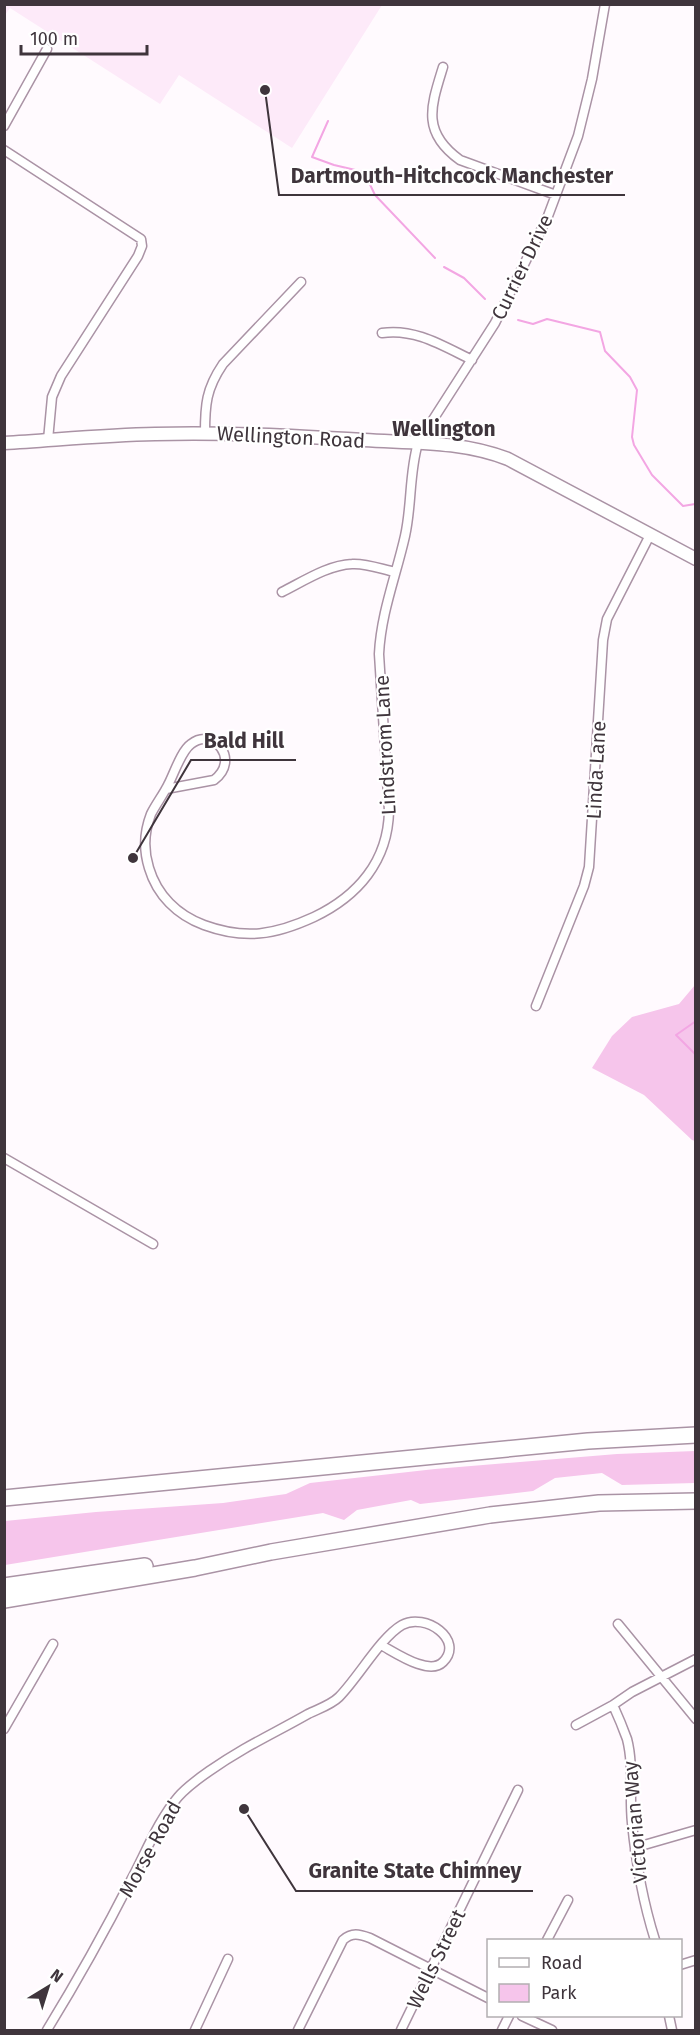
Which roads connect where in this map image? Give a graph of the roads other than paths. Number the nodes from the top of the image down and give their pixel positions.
1 (605, 4) edge
2 (47, 49) dead end
3 (443, 67) dead end
4 (4, 126) edge
5 (4, 150) edge
6 (556, 195) junction
7 (301, 282) dead end
8 (381, 333) dead end
9 (472, 360) junction
10 (205, 433) junction
11 (48, 440) junction
12 (4, 443) edge
13 (418, 443) junction
14 (650, 535) junction
15 (696, 559) edge
16 (394, 572) junction
17 (282, 592) dead end
18 (166, 789) junction
19 (536, 1006) dead end
20 (4, 1158) edge
21 (153, 1244) dead end
22 (696, 1435) edge
23 (4, 1498) edge
24 (696, 1501) edge
25 (271, 1552) junction
26 (4, 1587) edge
27 (4, 1600) edge
28 (618, 1624) dead end
29 (53, 1644) dead end
30 (381, 1645) junction
31 (696, 1659) edge
32 (661, 1676) junction
33 (613, 1705) junction
34 (696, 1719) edge
35 (576, 1725) dead end
36 (4, 1729) edge
37 (518, 1790) dead end
38 (696, 1830) edge
39 (635, 1850) junction
40 (568, 1900) dead end
41 (548, 1939) edge
42 (654, 1939) edge
43 (228, 1959) dead end
44 (431, 1969) junction
45 (487, 1997) edge
46 (509, 2017) edge
47 (524, 2017) edge
48 (47, 2031) edge
49 (195, 2031) edge
50 (298, 2031) edge
51 (401, 2031) edge
52 (502, 2031) edge
53 (552, 2031) edge

1 - 6 street, Currier Drive
2 - 4 street
3 - 6 street
5 - 11 street
6 - 9 street, Currier Drive
7 - 10 street
8 - 9 street
9 - 13 street, Currier Drive
10 - 11 main road, Wellington Road
10 - 13 main road, Wellington Road
11 - 12 main road, Wellington Road
13 - 14 main road, Wellington Road
13 - 16 street, Lindstrom Lane
14 - 15 main road, Wellington Road
14 - 19 street, Linda Lane
16 - 17 street
16 - 18 street, Lindstrom Lane
18 - 18 street, Lindstrom Lane
20 - 21 street
22 - 23 highway
24 - 25 highway
25 - 26 highway
25 - 27 highway
28 - 32 street
29 - 36 street
30 - 30 street, Morse Road
30 - 48 street, Morse Road
31 - 32 street
32 - 33 street
32 - 34 street
33 - 35 street
33 - 39 street, Victorian Way
37 - 44 street, Wells Street
38 - 39 street
39 - 42 street, Victorian Way
40 - 41 street
43 - 49 street
44 - 45 street
44 - 50 street
44 - 51 street, Wells Street
46 - 52 street
47 - 53 street

